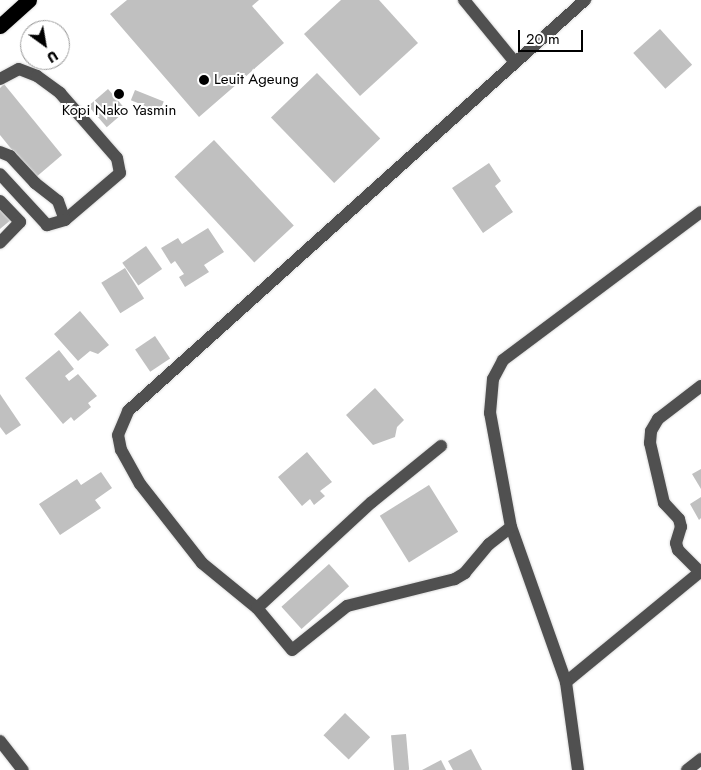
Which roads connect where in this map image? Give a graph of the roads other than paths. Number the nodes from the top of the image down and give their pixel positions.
1 (29, 0) edge
2 (464, 0) edge
3 (585, 0) edge
4 (0, 26) edge
5 (514, 62) junction
6 (0, 78) edge
7 (0, 152) edge
8 (0, 174) edge
9 (0, 200) edge
10 (701, 212) edge
11 (65, 220) junction
12 (0, 243) edge
13 (701, 386) edge
14 (441, 446) dead end
15 (511, 527) junction
16 (700, 572) edge
17 (257, 608) junction
18 (566, 682) junction
19 (0, 741) edge
20 (701, 759) edge
21 (23, 770) edge
22 (578, 770) edge
23 (686, 770) edge

1 - 4 highway
2 - 5 street
3 - 5 street
5 - 17 street
6 - 11 street
7 - 11 street
8 - 11 street
9 - 12 street
10 - 15 street
13 - 16 street
14 - 17 street
15 - 17 street
15 - 18 street
16 - 18 street
18 - 22 street
19 - 21 street
20 - 23 street

